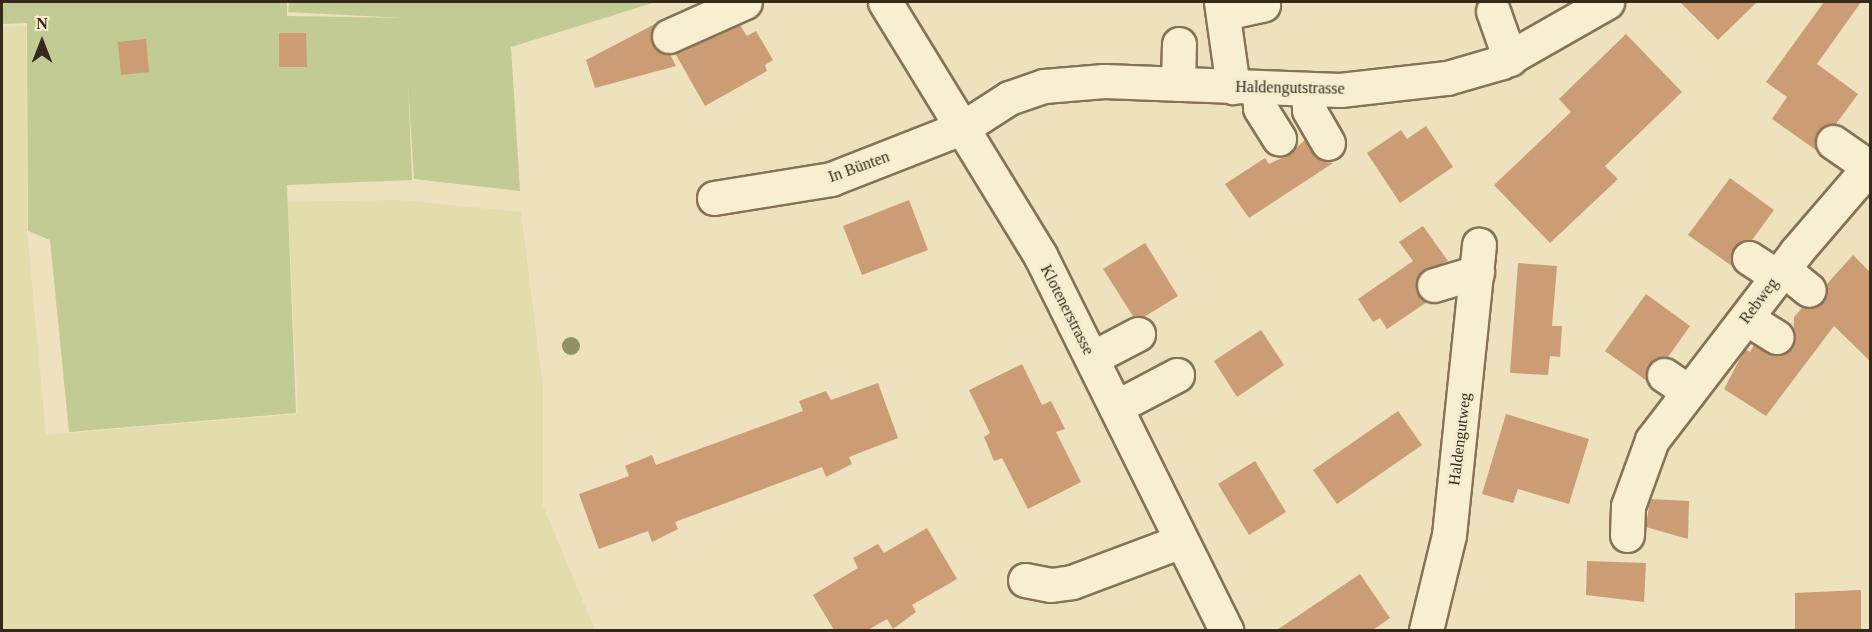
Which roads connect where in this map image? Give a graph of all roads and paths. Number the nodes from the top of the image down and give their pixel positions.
1 (745, 2) edge
2 (1607, 2) edge
3 (895, 4) edge
4 (1263, 5) dead end
5 (1223, 7) edge
6 (1494, 11) dead end
7 (669, 36) dead end
8 (1179, 44) dead end
9 (1510, 59) junction
10 (1178, 84) junction
11 (1246, 87) junction
12 (1308, 89) junction
13 (964, 127) junction
14 (1280, 140) dead end
15 (1328, 142) dead end
16 (1833, 142) dead end
17 (1870, 166) edge
18 (714, 198) dead end
19 (1749, 258) dead end
20 (1780, 272) junction
21 (1434, 285) dead end
22 (1809, 290) dead end
23 (1746, 318) junction
24 (1138, 334) dead end
25 (1777, 337) dead end
26 (1092, 358) junction
27 (1177, 375) dead end
28 (1116, 407) junction
29 (1627, 535) dead end
30 (1181, 541) junction
31 (1025, 580) dead end
32 (1226, 630) edge
33 (1426, 630) edge

1 - 7 street
2 - 9 street, Haldengutstrasse
3 - 13 street, Klotenerstrasse
4 - 5 street
5 - 11 street
6 - 9 street
8 - 10 street
9 - 12 street, Haldengutstrasse
10 - 11 street, Haldengutstrasse
10 - 13 street, Haldengutstrasse
11 - 12 street, Haldengutstrasse
11 - 14 street
12 - 15 street
13 - 18 street, In Bünten
13 - 26 street, Klotenerstrasse
16 - 17 street
17 - 20 street, Rebweg
19 - 20 street
20 - 22 street
20 - 23 street, Rebweg
21 - 33 street, Haldengutweg
23 - 25 street
23 - 29 street, Rebweg
24 - 26 street
26 - 28 street, Klotenerstrasse
27 - 28 street
28 - 30 street, Klotenerstrasse
30 - 31 street
30 - 32 street, Klotenerstrasse

